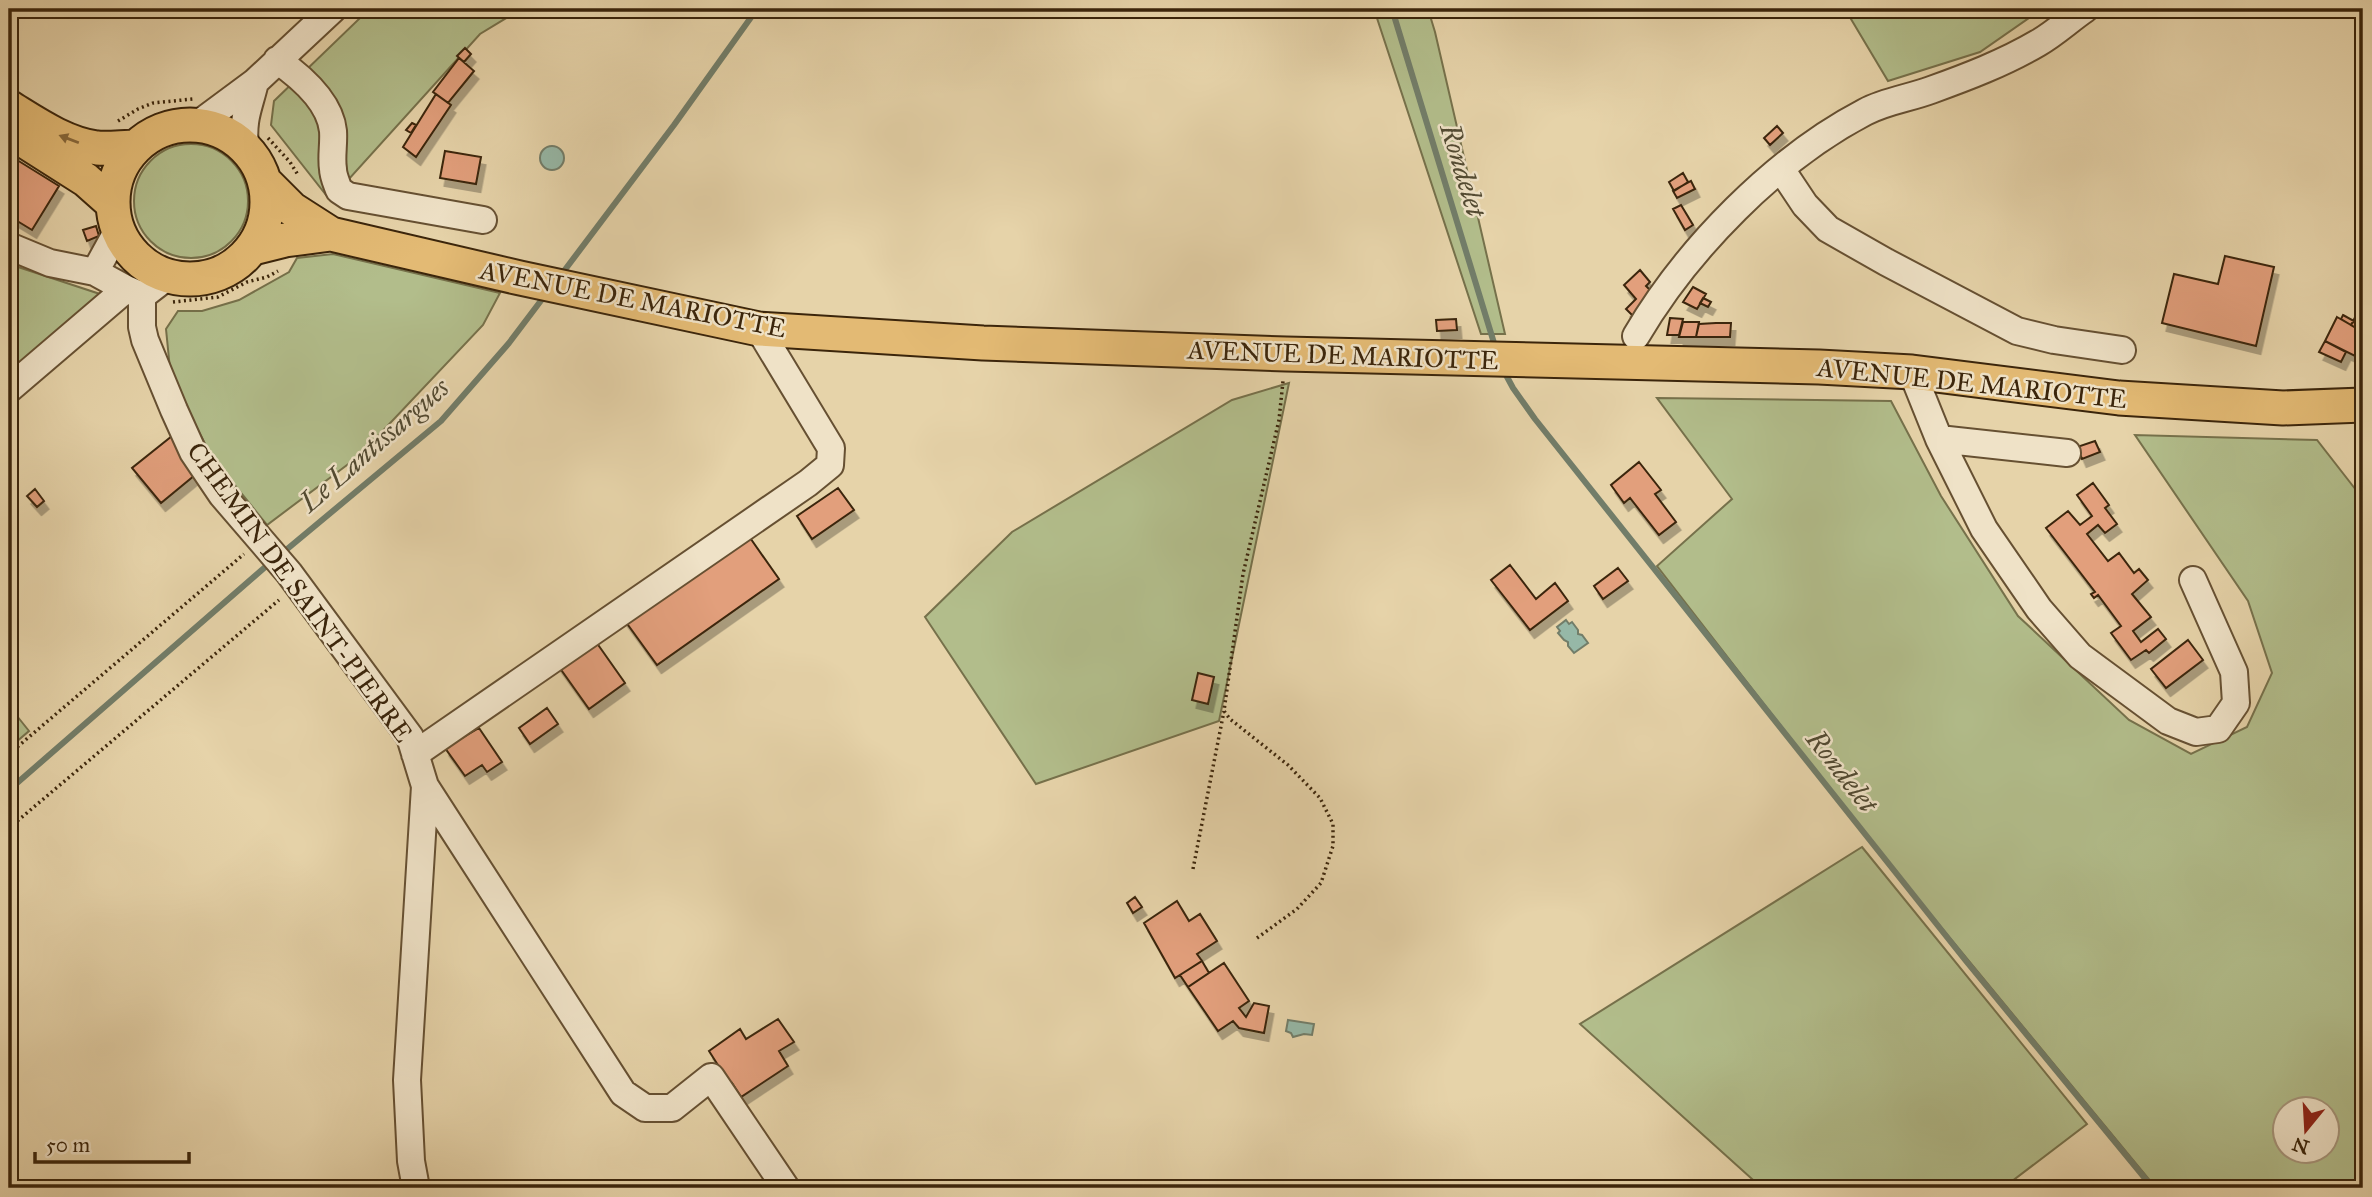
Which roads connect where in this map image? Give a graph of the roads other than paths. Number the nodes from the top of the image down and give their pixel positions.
1 (333, 9) edge
2 (2085, 9) edge
3 (277, 60) junction
4 (255, 82) junction
5 (9, 107) edge
6 (197, 111) junction
7 (9, 131) edge
8 (126, 134) junction
9 (257, 142) junction
10 (1781, 169) junction
11 (266, 183) junction
12 (116, 217) junction
13 (483, 220) dead end
14 (289, 225) junction
15 (9, 246) edge
16 (253, 248) junction
17 (95, 272) junction
18 (168, 276) junction
19 (136, 297) junction
20 (758, 329) junction
21 (1636, 336) dead end
22 (2122, 350) dead end
23 (1912, 372) junction
24 (9, 389) edge
25 (2363, 405) edge
26 (1939, 439) junction
27 (2067, 453) dead end
28 (2193, 580) dead end
29 (415, 754) junction
30 (425, 786) junction
31 (416, 1188) edge
32 (786, 1188) edge

1 - 3 street
2 - 10 street
3 - 4 street
3 - 13 street
4 - 6 street
4 - 9 street
8 -> 5 main road
6 - 8 main road
6 - 9 main road
7 - 12 main road
8 - 12 main road
9 - 11 main road
10 - 21 street
10 - 22 street
11 - 14 main road
11 - 16 main road
12 - 17 street
12 - 18 main road
14 - 16 main road, AVENUE DE MARIOTTE
14 - 20 main road, AVENUE DE MARIOTTE
15 - 17 street
16 - 18 main road
17 - 19 street
18 - 19 street
19 - 24 street
19 - 29 street, CHEMIN DE SAINT-PIERRE
20 - 23 main road, AVENUE DE MARIOTTE
20 - 29 street
23 - 25 main road, AVENUE DE MARIOTTE
23 - 26 street
26 - 27 street
26 - 28 street
29 - 30 street, CHEMIN DE SAINT-PIERRE
30 - 31 street, CHEMIN DE SAINT-PIERRE
30 - 32 street

